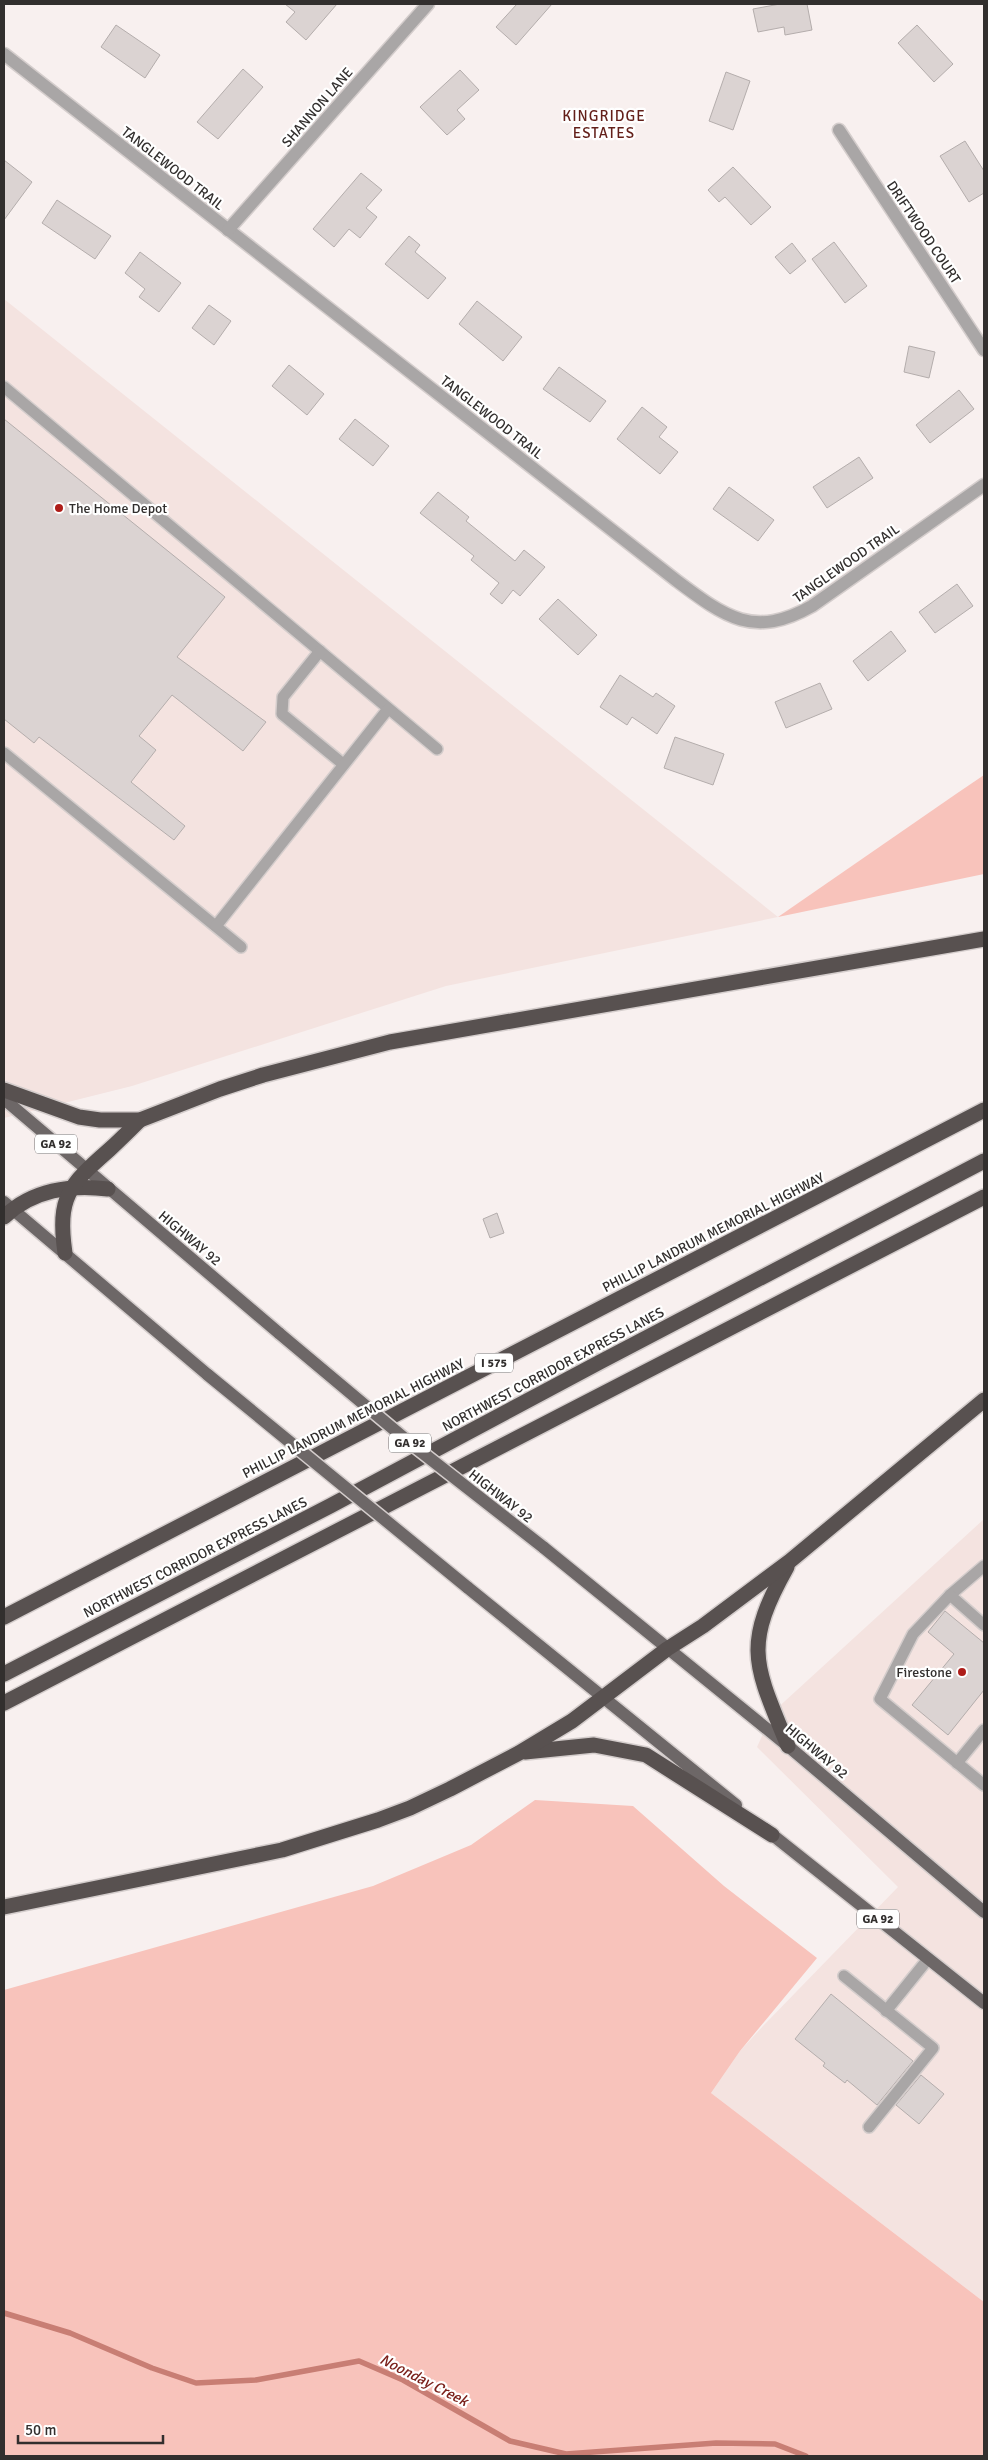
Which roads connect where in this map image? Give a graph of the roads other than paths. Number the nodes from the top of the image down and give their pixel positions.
1 (428, 4) edge
2 (4, 54) edge
3 (839, 130) dead end
4 (228, 230) junction
5 (984, 350) edge
6 (4, 387) edge
7 (984, 484) edge
8 (320, 651) junction
9 (388, 709) junction
10 (437, 749) dead end
11 (4, 754) edge
12 (344, 764) junction
13 (216, 926) junction
14 (984, 940) edge
15 (241, 947) dead end
16 (4, 1090) edge
17 (4, 1099) edge
18 (984, 1110) edge
19 (140, 1120) junction
20 (984, 1161) edge
21 (86, 1169) junction
22 (71, 1187) junction
23 (108, 1188) junction
24 (984, 1197) edge
25 (7, 1209) edge
26 (65, 1253) junction
27 (984, 1400) edge
28 (790, 1561) junction
29 (984, 1566) edge
30 (950, 1595) junction
31 (4, 1617) edge
32 (984, 1625) edge
33 (667, 1649) junction
34 (4, 1674) edge
35 (602, 1697) junction
36 (4, 1702) edge
37 (984, 1730) edge
38 (788, 1746) junction
39 (519, 1752) junction
40 (957, 1763) junction
41 (984, 1785) edge
42 (772, 1835) junction
43 (4, 1906) edge
44 (984, 1912) edge
45 (928, 1959) junction
46 (844, 1976) dead end
47 (984, 2003) edge
48 (886, 2011) junction
49 (869, 2126) dead end

1 - 4 street, SHANNON LANE
2 - 4 street, TANGLEWOOD TRAIL
3 - 5 street, DRIFTWOOD COURT
4 - 7 street, TANGLEWOOD TRAIL
6 - 8 lane
8 - 9 lane
8 - 12 lane
9 - 10 lane
9 - 12 lane
11 - 13 lane
12 - 13 lane
13 - 15 lane
14 - 19 highway
16 - 19 highway
17 - 21 main road, HIGHWAY 92 / GA 92
18 - 31 highway, PHILLIP LANDRUM MEMORIAL HIGHWAY / I 575
19 - 21 highway
20 - 34 highway, NORTHWEST CORRIDOR EXPRESS LANES
21 - 22 highway
21 - 23 main road, HIGHWAY 92 / GA 92
22 - 23 highway
22 - 25 highway
22 - 26 highway
23 - 33 main road, HIGHWAY 92 / GA 92, bridge
24 - 36 highway
25 - 26 main road, GA 92
26 - 35 main road, GA 92, bridge
27 - 28 highway
28 - 33 highway
28 - 38 highway
29 - 30 lane
30 - 32 lane
30 - 40 lane
33 - 35 highway
33 - 38 main road, HIGHWAY 92 / GA 92
35 - 39 highway
35 - 42 main road, GA 92
37 - 40 lane
38 - 44 main road, HIGHWAY 92 / GA 92
39 - 42 highway
39 - 43 highway
40 - 41 lane
42 - 45 main road, GA 92
45 - 47 main road, GA 92
45 - 48 lane
46 - 48 lane
48 - 49 lane

